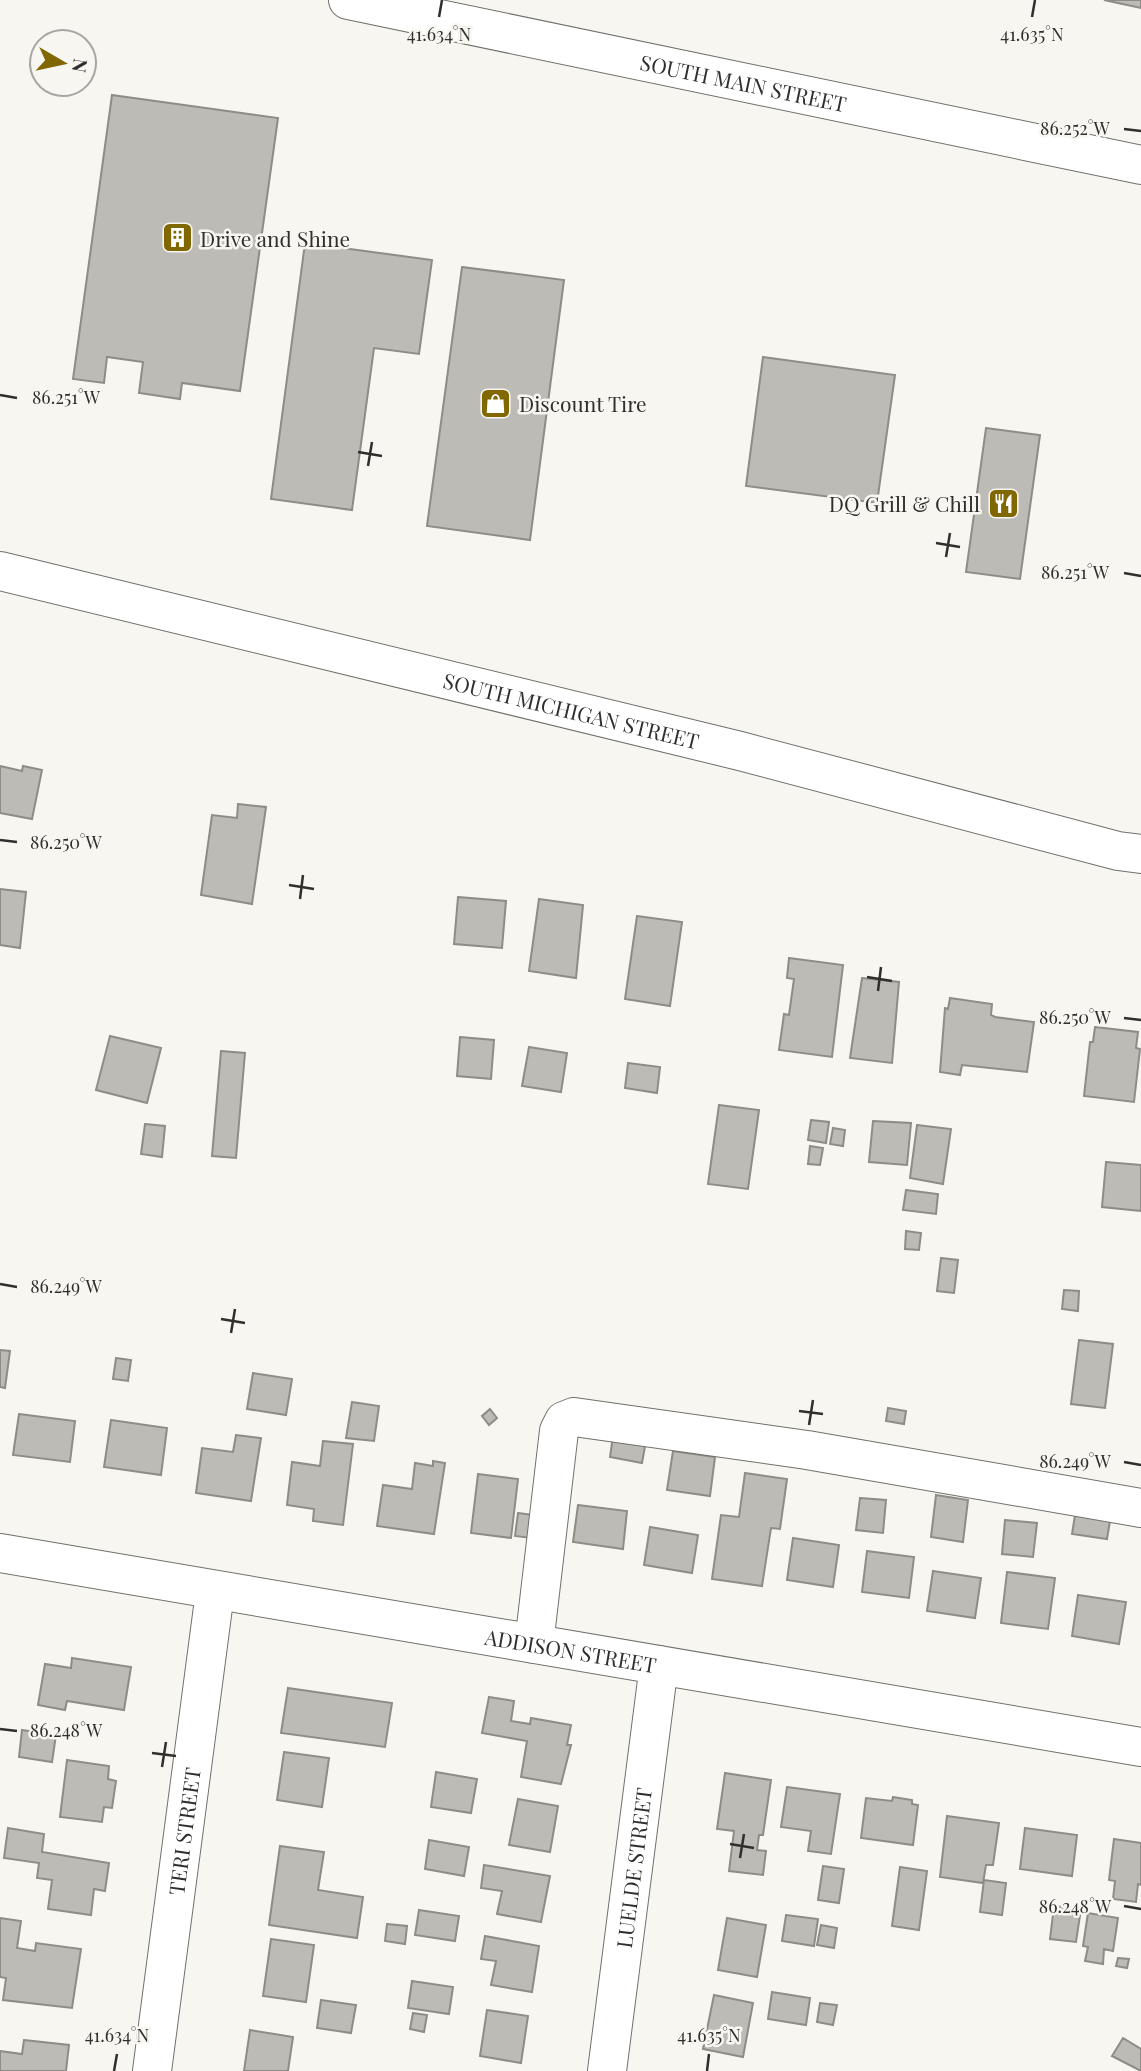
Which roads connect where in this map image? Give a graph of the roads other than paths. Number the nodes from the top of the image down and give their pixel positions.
1 (348, 0) edge
2 (1141, 165) edge
3 (0, 571) edge
4 (1141, 853) edge
5 (1141, 1508) edge
6 (0, 1553) edge
7 (215, 1592) junction
8 (534, 1644) junction
9 (659, 1665) junction
10 (1141, 1747) edge
11 (152, 2071) edge
12 (607, 2071) edge

1 - 2 street, SOUTH MAIN STREET
3 - 4 street, SOUTH MICHIGAN STREET
5 - 8 street
6 - 7 street, ADDISON STREET
7 - 8 street, ADDISON STREET
7 - 11 street, TERI STREET
8 - 9 street, ADDISON STREET
9 - 10 street, ADDISON STREET
9 - 12 street, LUELDE STREET

